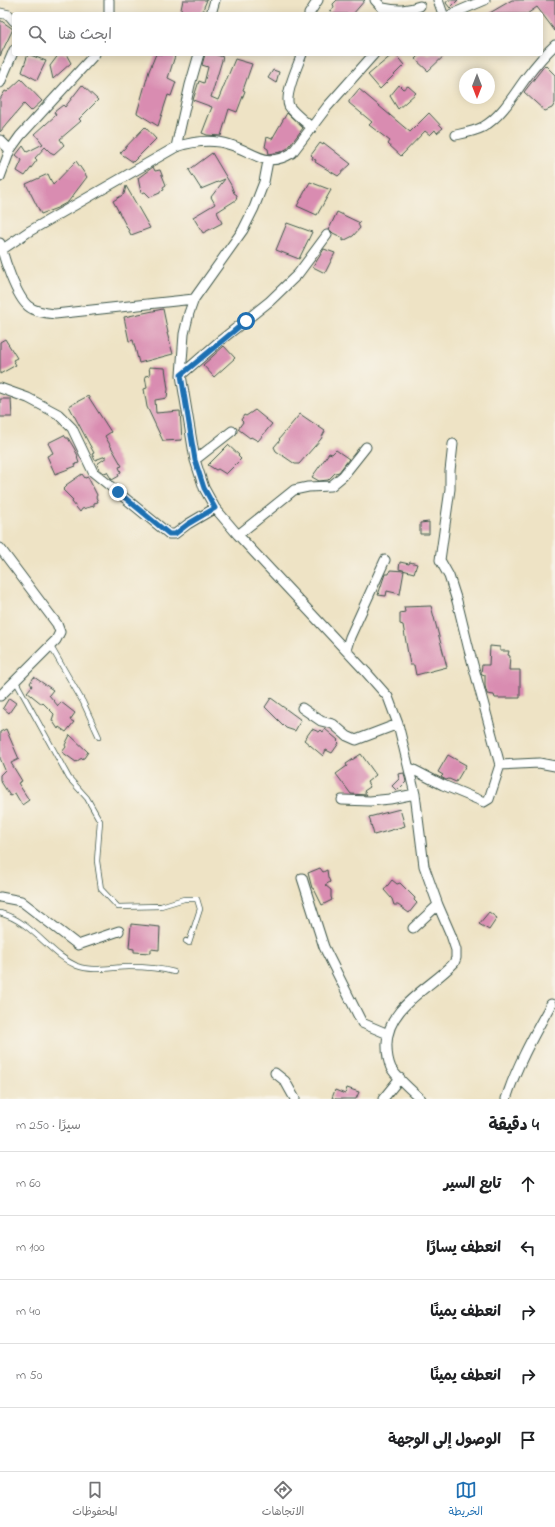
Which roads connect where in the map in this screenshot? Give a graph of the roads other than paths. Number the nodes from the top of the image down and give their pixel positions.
1 (109, 0) edge
2 (215, 0) edge
3 (318, 0) edge
4 (374, 0) edge
5 (438, 0) edge
6 (485, 0) edge
7 (424, 3) edge
8 (385, 11) edge
9 (109, 12) edge
10 (212, 12) edge
11 (310, 12) edge
12 (415, 12) edge
13 (442, 12) edge
14 (457, 12) edge
15 (0, 13) edge
16 (12, 19) edge
17 (555, 45) edge
18 (12, 55) edge
19 (93, 56) edge
20 (198, 56) edge
21 (301, 56) edge
22 (372, 56) edge
23 (0, 83) edge
24 (312, 128) junction
25 (456, 135) dead end
26 (0, 140) edge
27 (176, 146) junction
28 (10, 150) junction
29 (268, 161) junction
30 (0, 177) edge
31 (327, 235) dead end
32 (1, 248) edge
33 (194, 299) junction
34 (181, 375) junction
35 (0, 388) edge
36 (232, 431) dead end
37 (453, 444) dead end
38 (366, 447) dead end
39 (195, 460) junction
40 (215, 508) junction
41 (238, 535) junction
42 (0, 548) edge
43 (385, 560) dead end
44 (50, 645) junction
45 (346, 650) junction
46 (15, 680) junction
47 (0, 695) edge
48 (302, 708) dead end
49 (398, 724) junction
50 (99, 737) dead end
51 (500, 765) junction
52 (555, 766) edge
53 (410, 768) junction
54 (415, 794) junction
55 (342, 800) dead end
56 (302, 878) dead end
57 (0, 897) edge
58 (438, 905) junction
59 (0, 912) edge
60 (413, 928) dead end
61 (119, 931) dead end
62 (186, 941) dead end
63 (174, 972) dead end
64 (551, 1004) dead end
65 (388, 1034) junction
66 (275, 1073) dead end
67 (400, 1078) junction
68 (295, 1099) edge
69 (383, 1099) edge
70 (421, 1099) edge
71 (506, 1099) edge

1 - 9 street
2 - 10 street
3 - 11 street
4 - 8 street
5 - 13 street
6 - 14 street
7 - 8 street
7 - 12 street
15 - 16 street
17 - 25 street
18 - 23 street
19 - 28 street
20 - 27 street
21 - 24 street
22 - 24 street
24 - 29 street
26 - 28 street
27 - 29 street
27 - 32 street
28 - 30 street
29 - 33 street
31 - 34 street
32 - 33 street
33 - 34 street
34 - 39 street
35 - 40 street
36 - 39 street
37 - 51 street
38 - 41 street
39 - 40 street
40 - 41 street
41 - 45 street
42 - 44 street
43 - 45 street
44 - 46 street
44 - 50 lane
45 - 49 street
46 - 47 street
46 - 62 lane
48 - 49 street
49 - 53 street
51 - 52 street
51 - 53 street
53 - 54 street
54 - 55 street
54 - 58 street
56 - 65 street
57 - 61 street
58 - 60 street
58 - 65 street
59 - 63 lane
64 - 71 street
65 - 67 street
66 - 68 street
67 - 69 street
67 - 70 street

